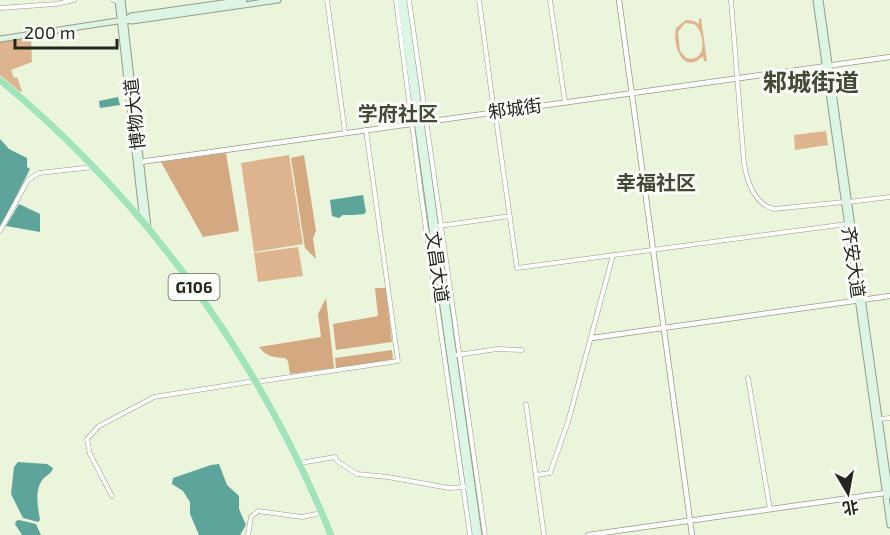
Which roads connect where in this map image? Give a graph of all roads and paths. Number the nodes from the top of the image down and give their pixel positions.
1 (74, 0) edge
2 (118, 0) edge
3 (244, 0) edge
4 (278, 0) edge
5 (327, 0) edge
6 (400, 0) edge
7 (410, 0) edge
8 (479, 0) edge
9 (550, 0) edge
10 (619, 0) edge
11 (731, 0) edge
12 (818, 0) edge
13 (0, 8) edge
14 (122, 20) junction
15 (0, 39) edge
16 (890, 57) edge
17 (827, 66) junction
18 (738, 78) junction
19 (0, 80) edge
20 (632, 93) junction
21 (565, 102) junction
22 (495, 112) junction
23 (419, 122) junction
24 (366, 130) junction
25 (345, 132) junction
26 (141, 162) junction
27 (93, 167) junction
28 (890, 197) edge
29 (846, 202) junction
30 (510, 216) junction
31 (847, 224) junction
32 (146, 226) junction
33 (438, 227) junction
34 (0, 231) edge
35 (653, 249) junction
36 (613, 255) junction
37 (890, 296) edge
38 (860, 300) junction
39 (664, 327) junction
40 (592, 338) junction
41 (522, 350) dead end
42 (457, 355) junction
43 (748, 378) dead end
44 (256, 381) junction
45 (526, 404) dead end
46 (890, 418) edge
47 (879, 419) junction
48 (299, 464) junction
49 (536, 475) junction
50 (466, 486) junction
51 (888, 494) edge
52 (112, 496) dead end
53 (770, 509) junction
54 (322, 513) junction
55 (690, 520) junction
56 (890, 525) edge
57 (248, 535) edge
58 (331, 535) edge
59 (470, 535) edge
60 (477, 535) edge
61 (485, 535) edge
62 (543, 535) edge
63 (588, 535) edge
64 (692, 535) edge

1 - 13 street
2 - 14 main road, 博物大道
3 - 14 main road
4 - 14 main road
5 - 25 street
6 - 23 main road, 文昌大道
7 - 23 street
8 - 22 street
9 - 21 street
10 - 20 street
11 - 18 street
12 - 17 main road, 齐安大道
14 - 15 main road
14 - 26 main road, 博物大道
14 - 32 main road, 博物大道
16 - 17 street, 邾城街
17 - 18 street, 邾城街
17 - 29 main road, 齐安大道
18 - 20 street, 邾城街
18 - 29 street
19 - 27 highway, G106
20 - 21 street, 邾城街
20 - 35 street
21 - 22 street, 邾城街
22 - 23 street, 邾城街
22 - 30 street
23 - 24 street, 邾城街
23 - 33 main road, 文昌大道
23 - 50 main road, 文昌大道
24 - 25 street, 邾城街
24 - 44 street
25 - 26 street, 邾城街
26 - 32 main road, 博物大道
27 - 32 highway, G106
27 - 34 street
28 - 29 street
29 - 31 main road, 齐安大道
29 - 38 main road, 齐安大道
30 - 33 street
30 - 36 street
31 - 35 street
31 - 38 main road, 齐安大道
32 - 44 highway, G106
33 - 42 main road, 文昌大道
35 - 36 street
35 - 39 street
36 - 40 street
37 - 38 street
38 - 39 street
38 - 47 main road, 齐安大道
38 - 51 main road, 齐安大道
39 - 40 street
39 - 55 street
40 - 49 street
41 - 42 street
42 - 60 main road, 文昌大道
42 - 61 street
43 - 53 street
44 - 48 highway, G106
44 - 52 street
45 - 49 street
46 - 47 street
47 - 51 main road, 齐安大道
48 - 50 street
48 - 54 highway, G106
49 - 62 street
50 - 59 street
50 - 60 main road, 文昌大道
51 - 53 street
51 - 56 main road, 齐安大道
53 - 55 street
54 - 57 street
54 - 58 highway, G106
55 - 63 street
55 - 64 street

